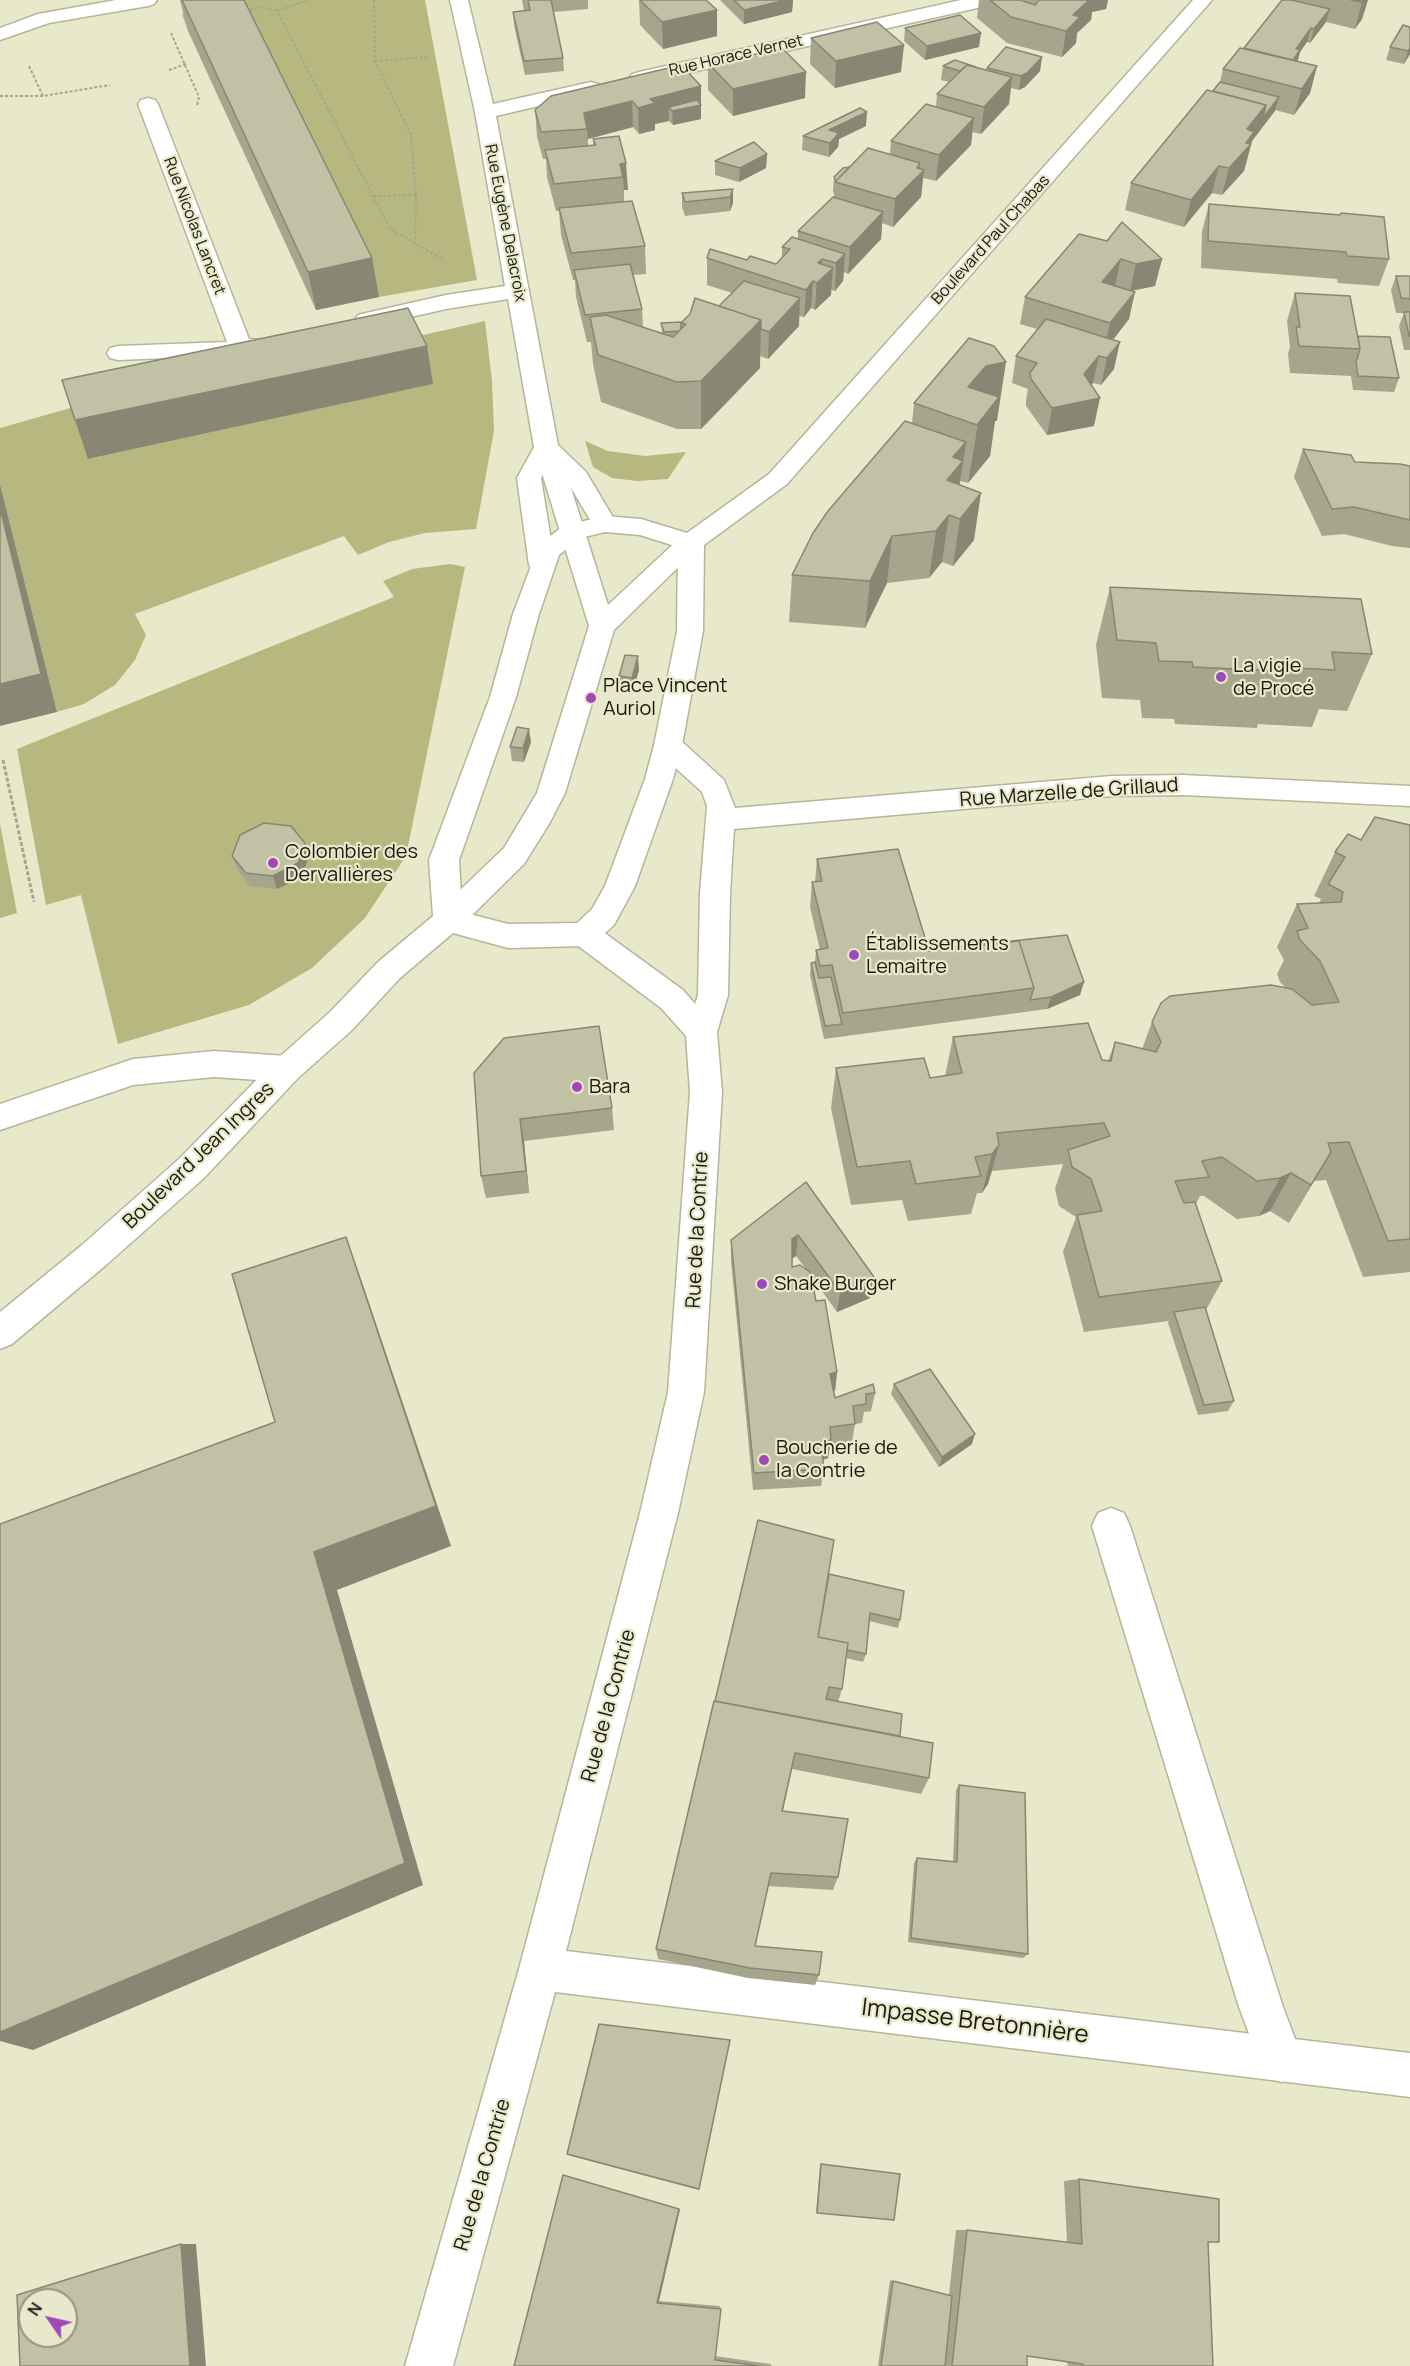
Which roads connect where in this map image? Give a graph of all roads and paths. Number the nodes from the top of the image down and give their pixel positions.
1 (148, 0) edge
2 (308, 0) edge
3 (374, 0) edge
4 (459, 0) edge
5 (986, 0) edge
6 (1203, 0) edge
7 (277, 11) junction
8 (239, 13) edge
9 (170, 30) dead end
10 (0, 34) edge
11 (470, 54) junction
12 (375, 61) junction
13 (186, 64) junction
14 (168, 70) dead end
15 (110, 85) dead end
16 (0, 96) edge
17 (485, 112) junction
18 (151, 113) joint
19 (416, 195) junction
20 (373, 196) junction
21 (416, 243) junction
22 (517, 291) junction
23 (446, 302) junction
24 (343, 325) edge
25 (275, 340) edge
26 (241, 348) junction
27 (118, 353) dead end
28 (546, 447) junction
29 (605, 524) junction
30 (572, 532) junction
31 (691, 542) junction
32 (542, 565) junction
33 (602, 627) junction
34 (668, 745) junction
35 (3, 760) dead end
36 (1410, 796) edge
37 (722, 820) junction
38 (34, 902) dead end
39 (448, 920) junction
40 (584, 934) junction
41 (701, 1032) junction
42 (287, 1069) junction
43 (0, 1117) edge
44 (0, 1333) edge
45 (1111, 1527) dead end
46 (540, 1969) junction
47 (1281, 2060) junction
48 (1410, 2075) edge
49 (429, 2366) edge

1 - 10 street
2 - 7 path
3 - 12 path
4 - 11 street, Rue Eugène Delacroix
5 - 17 street, Rue Horace Vernet
6 - 31 street, Boulevard Paul Chabas
7 - 8 path
7 - 20 path
9 - 13 path
11 - 12 path
11 - 17 street, Rue Eugène Delacroix
12 - 19 path
13 - 14 path
13 - 18 path
15 - 16 path
17 - 22 street, Rue Eugène Delacroix
18 - 26 street, Rue Nicolas Lancret
19 - 20 path
19 - 21 path
20 - 21 path
21 - 23 path
22 - 23 street
22 - 28 street, Rue Eugène Delacroix
23 - 24 street
25 - 26 street
26 - 27 street
28 - 29 street
28 - 30 street
28 - 32 street
29 - 30 street
29 - 31 street
30 - 32 street
30 - 33 street
31 - 33 street
31 - 34 street
32 - 39 street
33 - 39 street
34 - 37 street
34 - 40 street
35 - 38 path
36 - 37 street, Rue Marzelle de Grillaud
37 - 41 street
39 - 40 street
39 - 42 street, Boulevard Jean Ingres
40 - 41 street
41 - 46 street, Rue de la Contrie
42 - 43 street
42 - 44 street, Boulevard Jean Ingres
45 - 47 street
46 - 47 street, Impasse Bretonnière
46 - 49 street, Rue de la Contrie
47 - 48 street, Impasse Bretonnière

